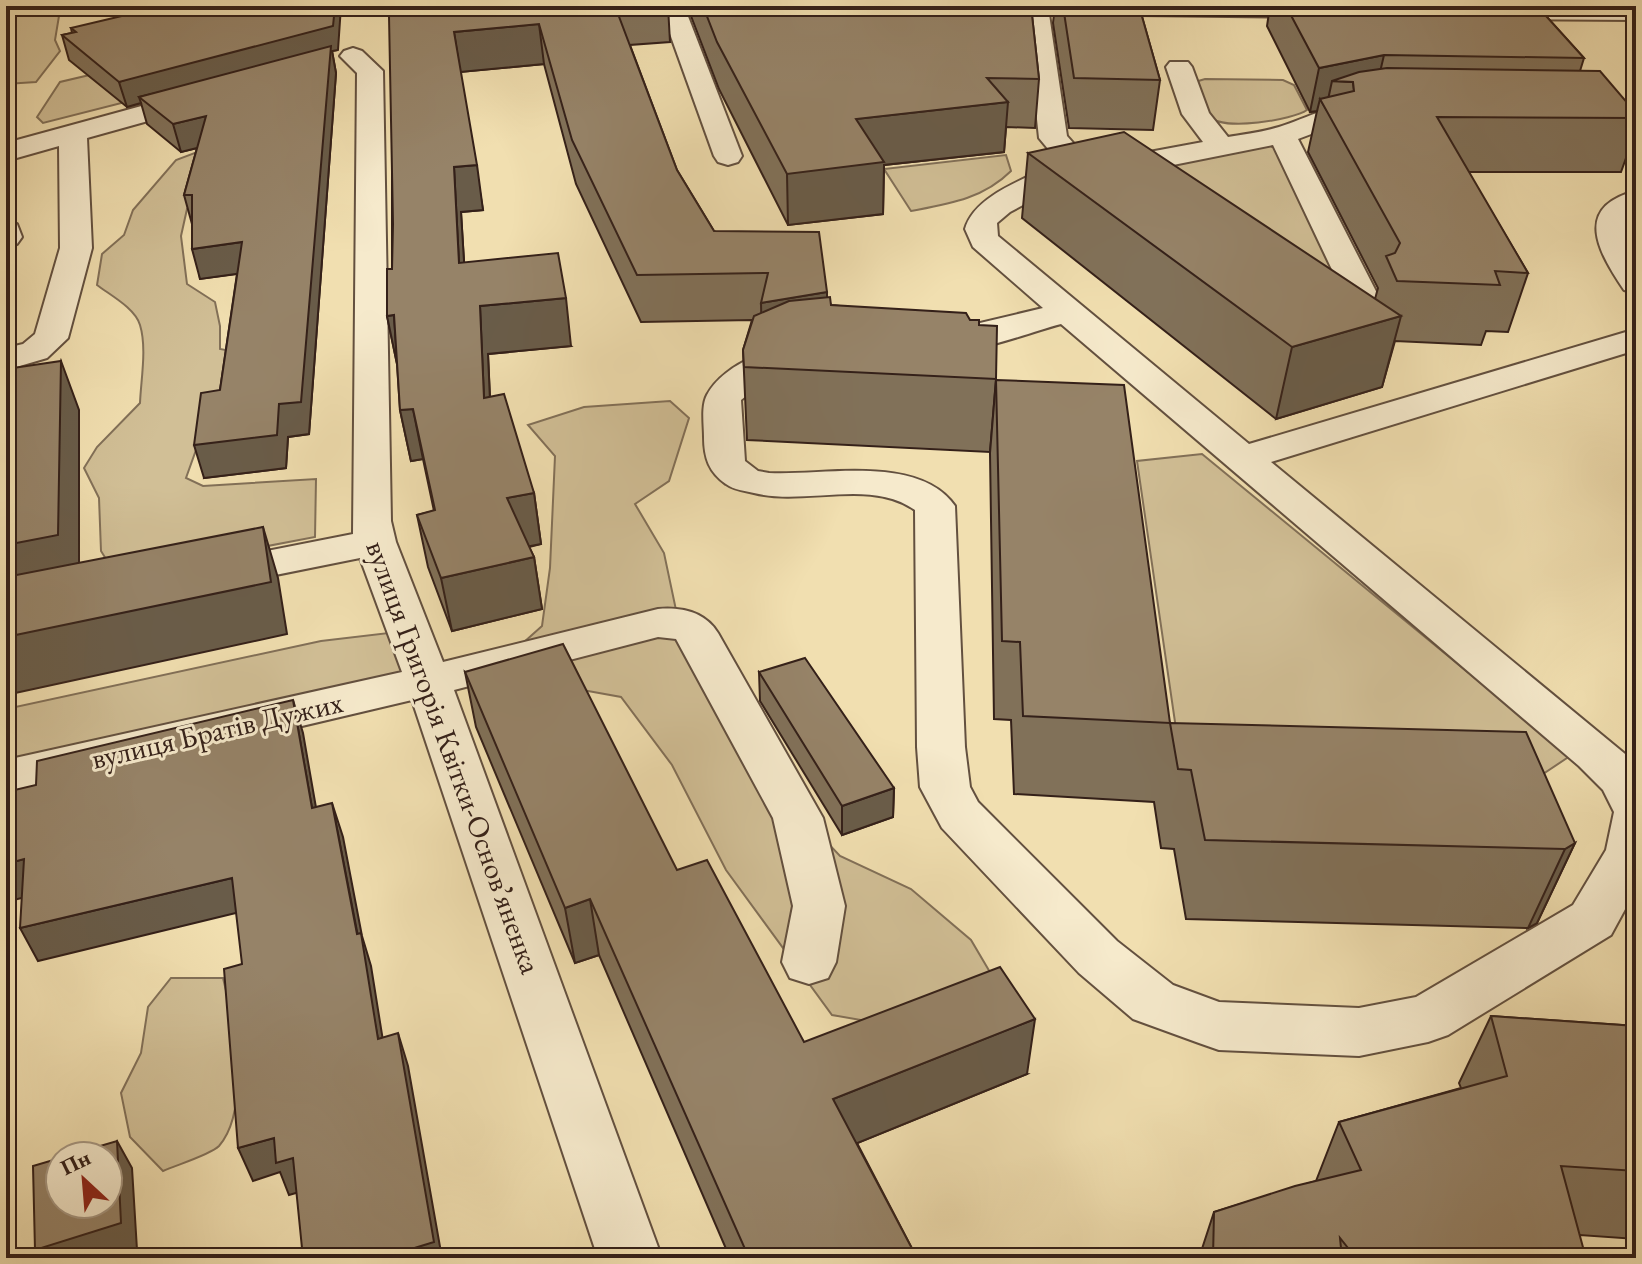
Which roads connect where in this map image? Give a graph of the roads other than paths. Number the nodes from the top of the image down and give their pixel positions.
1 (672, 6) edge
2 (1038, 7) edge
3 (1353, 10) edge
4 (1464, 11) edge
5 (1636, 13) edge
6 (353, 56) dead end
7 (1179, 67) dead end
8 (220, 93) edge
9 (1403, 109) edge
10 (73, 134) junction
11 (1282, 135) junction
12 (1220, 145) junction
13 (6, 152) edge
14 (728, 156) dead end
15 (1076, 164) junction
16 (1111, 164) junction
17 (1149, 190) edge
18 (1636, 200) edge
19 (6, 231) edge
20 (6, 237) edge
21 (1636, 283) edge
22 (1298, 294) edge
23 (1067, 312) junction
24 (1636, 339) edge
25 (898, 346) edge
26 (836, 352) edge
27 (6, 359) edge
28 (1243, 458) junction
29 (375, 542) junction
30 (175, 583) edge
31 (428, 681) junction
32 (6, 778) edge
33 (1636, 807) edge
34 (1636, 818) edge
35 (809, 962) dead end
36 (630, 1258) edge

1 - 14 street
2 - 3 street
2 - 15 street
4 - 5 street
6 - 29 street, вулиця Григорія Квітки-Основʼяненка
7 - 12 street
8 - 10 street
9 - 11 street
10 - 13 street
10 - 27 street
11 - 12 street
11 - 22 street
12 - 16 street
15 - 16 street
15 - 23 street
16 - 17 street
18 - 21 street
19 - 20 street
23 - 25 street
23 - 28 street
24 - 28 street
26 - 34 street
28 - 33 street
29 - 30 street
29 - 31 street, вулиця Григорія Квітки-Основʼяненка
31 - 32 street, вулиця Братів Дужих
31 - 35 street, вулиця Братів Дужих
31 - 36 street, вулиця Григорія Квітки-Основʼяненка

